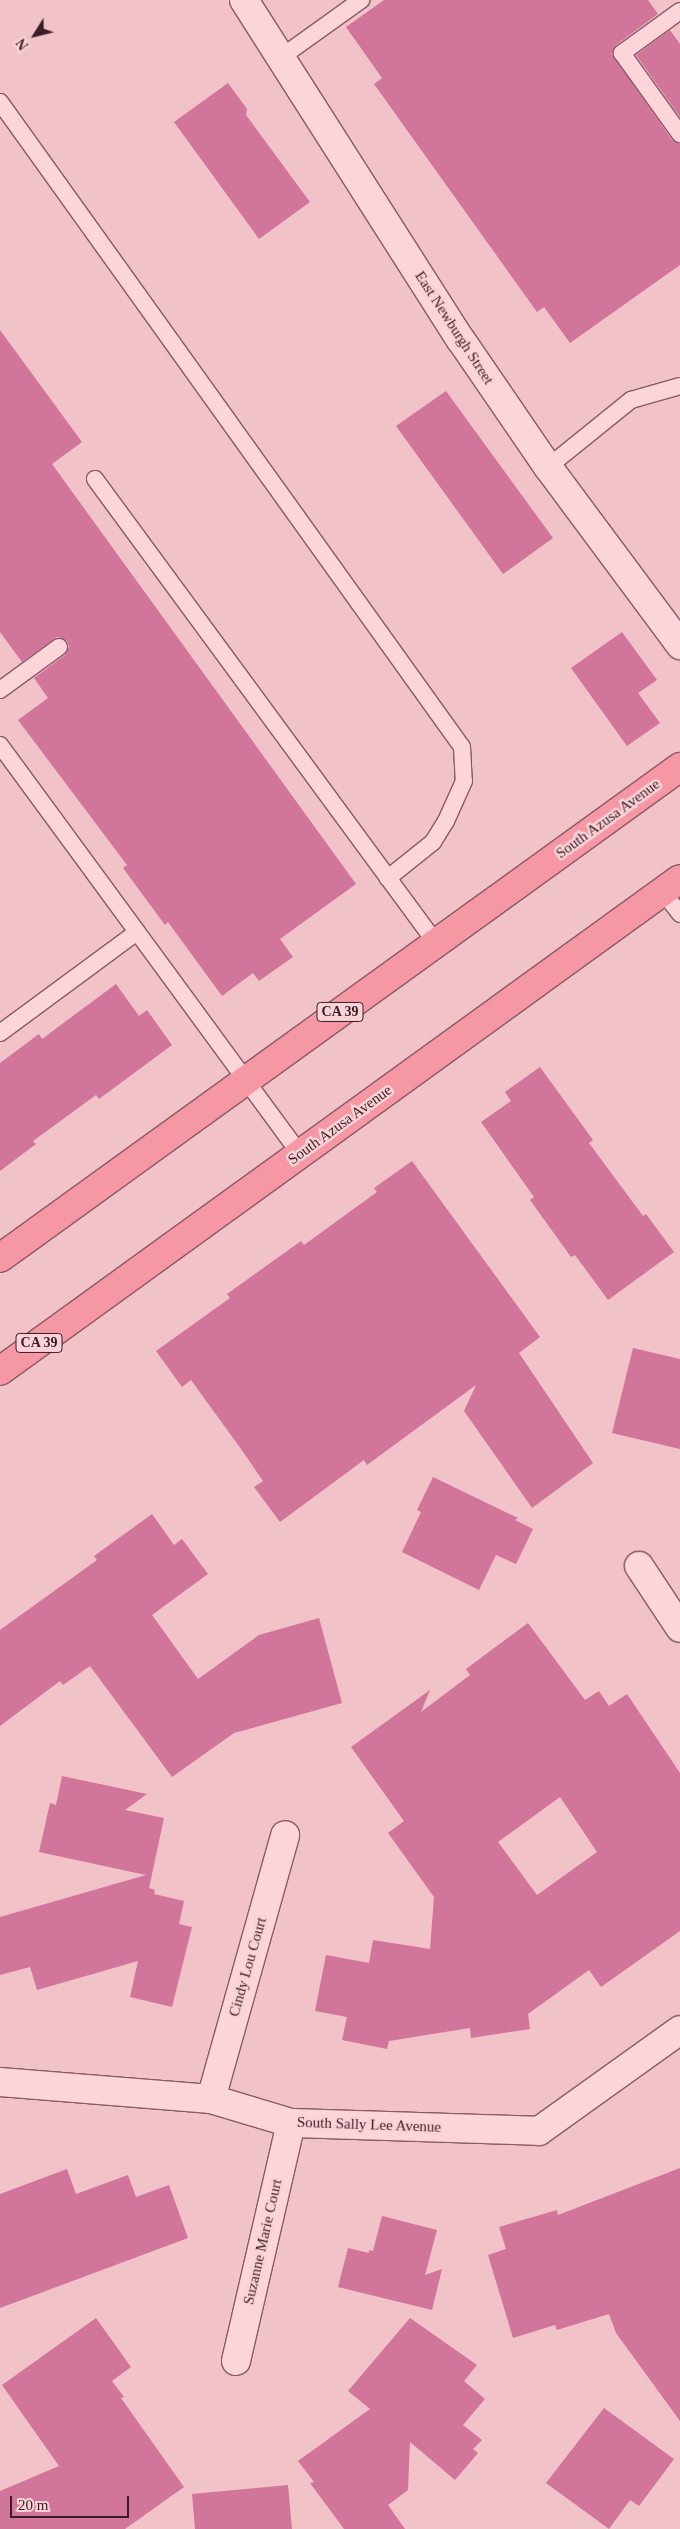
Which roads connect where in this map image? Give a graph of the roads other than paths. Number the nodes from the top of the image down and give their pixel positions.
1 (244, 0) edge
2 (361, 0) edge
3 (680, 11) edge
4 (280, 58) junction
5 (0, 102) edge
6 (680, 134) edge
7 (680, 386) edge
8 (548, 467) junction
9 (94, 479) dead end
10 (680, 645) edge
11 (59, 646) dead end
12 (0, 690) edge
13 (0, 745) edge
14 (680, 767) edge
15 (388, 878) junction
16 (671, 885) edge
17 (680, 914) edge
18 (137, 932) junction
19 (436, 943) junction
20 (0, 1033) edge
21 (247, 1079) junction
22 (300, 1154) junction
23 (0, 1258) edge
24 (0, 1371) edge
25 (639, 1566) dead end
26 (680, 1628) edge
27 (285, 1835) dead end
28 (680, 2030) edge
29 (0, 2082) edge
30 (211, 2099) junction
31 (290, 2123) junction
32 (236, 2361) dead end

1 - 4 street, East Newburgh Street
2 - 4 lane
3 - 6 lane
4 - 8 street, East Newburgh Street
5 - 15 lane
7 - 8 lane
8 - 10 street, East Newburgh Street
9 - 15 lane
11 - 12 lane
13 - 18 lane
14 - 19 main road, South Azusa Avenue / CA 39
15 - 19 lane
16 - 17 lane
16 - 22 main road, South Azusa Avenue / CA 39
18 - 20 lane
18 - 21 lane
19 - 21 main road, South Azusa Avenue / CA 39
21 - 22 lane
21 - 23 main road, South Azusa Avenue / CA 39
22 - 24 main road, South Azusa Avenue / CA 39
25 - 26 street
27 - 30 street, Cindy Lou Court
28 - 31 street, South Sally Lee Avenue
29 - 30 street, South Sally Lee Avenue
30 - 31 street, South Sally Lee Avenue
31 - 32 street, Suzanne Marie Court

